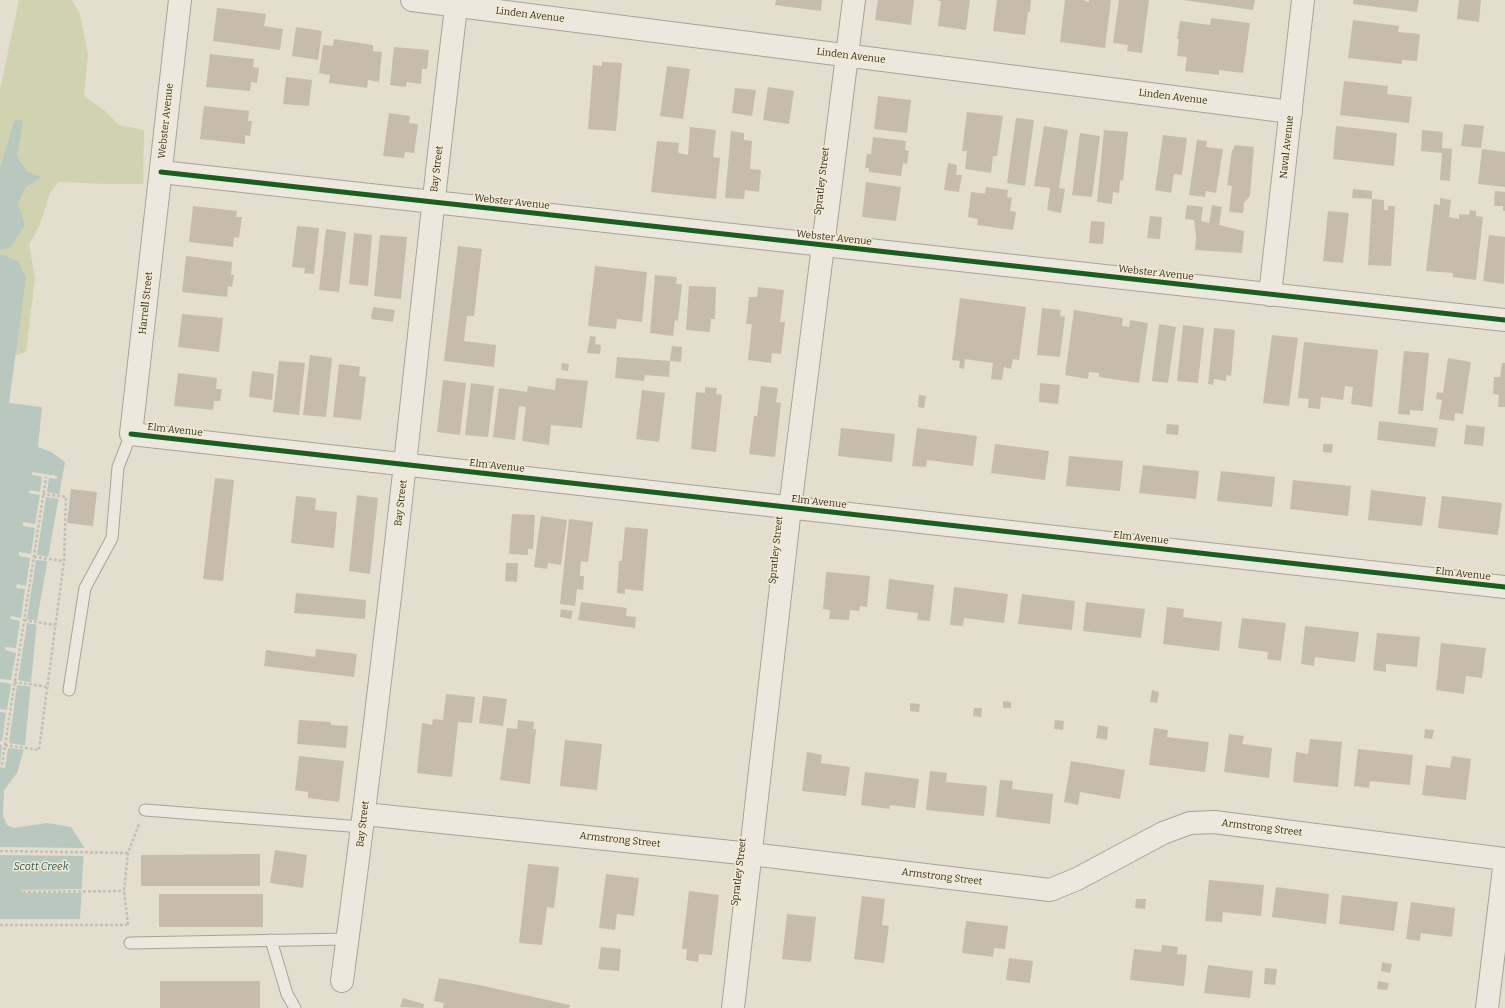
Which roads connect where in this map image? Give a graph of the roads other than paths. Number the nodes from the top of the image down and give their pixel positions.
1 (180, 0) edge
2 (412, 0) edge
3 (854, 0) edge
4 (1303, 0) edge
5 (457, 3) edge
6 (846, 55) junction
7 (1291, 112) junction
8 (161, 172) junction
9 (433, 202) junction
10 (823, 246) junction
11 (1270, 295) junction
12 (1505, 320) edge
13 (131, 434) junction
14 (405, 465) junction
15 (790, 508) junction
16 (1505, 587) edge
17 (69, 690) dead end
18 (145, 810) road end
19 (363, 820) junction
20 (751, 854) junction
21 (1505, 860) edge
22 (348, 939) junction
23 (271, 940) junction
24 (130, 943) road end
25 (342, 981) dead end
26 (295, 1008) edge
27 (733, 1008) edge
28 (1487, 1008) edge

1 - 8 street, Webster Avenue
2 - 5 street, Linden Avenue
3 - 6 street, Spratley Street
4 - 7 street, Naval Avenue
5 - 6 street, Linden Avenue
5 - 9 street, Bay Street
6 - 7 street, Linden Avenue
6 - 10 street, Spratley Street
7 - 11 street, Naval Avenue
8 - 9 street, Webster Avenue
8 - 13 street, Harrell Street
9 - 10 street, Webster Avenue
9 - 14 street, Bay Street
10 - 11 street, Webster Avenue
10 - 15 street, Spratley Street
11 - 12 street, Webster Avenue
13 - 14 street, Elm Avenue
13 - 17 lane
14 - 15 street, Elm Avenue
14 - 19 street, Bay Street
15 - 16 street, Elm Avenue
15 - 20 street, Spratley Street
18 - 19 lane
19 - 20 street, Armstrong Street
19 - 22 street, Bay Street
20 - 21 street, Armstrong Street
20 - 27 street, Spratley Street
21 - 28 street
22 - 23 lane
22 - 25 street, Bay Street
23 - 24 lane
23 - 26 lane

